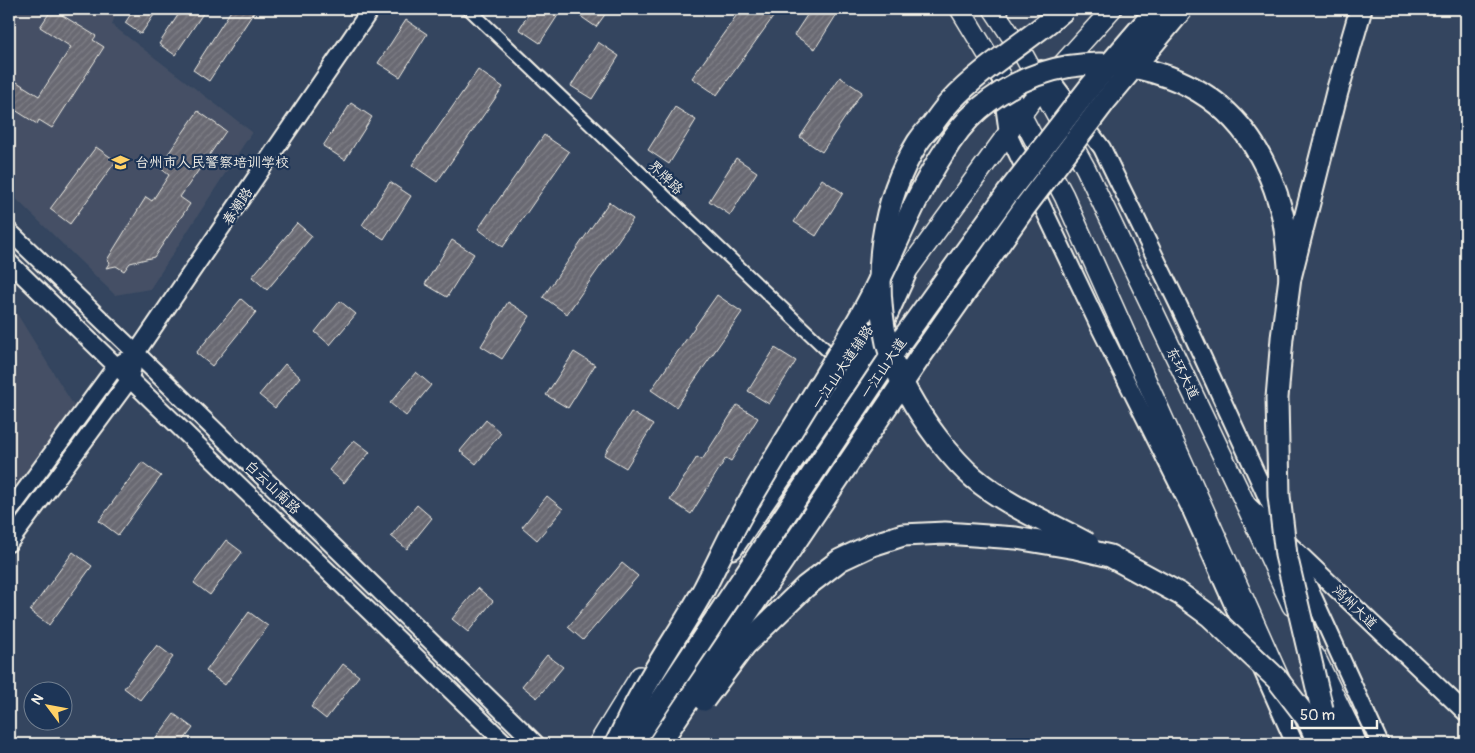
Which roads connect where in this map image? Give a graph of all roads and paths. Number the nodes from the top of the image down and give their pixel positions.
1 (371, 9) edge
2 (469, 9) edge
3 (960, 9) edge
4 (993, 9) edge
5 (1066, 9) edge
6 (1112, 9) edge
7 (1157, 9) edge
8 (1182, 9) edge
9 (1361, 9) edge
10 (1000, 75) junction
11 (1045, 82) junction
12 (1022, 114) junction
13 (1008, 134) junction
14 (9, 231) edge
15 (9, 262) edge
16 (905, 274) junction
17 (1290, 278) junction
18 (136, 353) junction
19 (116, 366) junction
20 (843, 366) junction
21 (130, 379) junction
22 (1244, 501) junction
23 (9, 512) edge
24 (9, 543) edge
25 (1289, 544) junction
26 (1110, 556) junction
27 (704, 590) junction
28 (1314, 713) junction
29 (1466, 713) edge
30 (1346, 722) joint
31 (506, 744) edge
32 (536, 744) edge
33 (598, 744) edge
34 (616, 744) edge
35 (632, 744) edge
36 (659, 744) edge
37 (671, 744) edge
38 (1295, 744) edge
39 (1309, 744) edge
40 (1319, 744) edge
41 (1338, 744) edge
42 (1357, 744) edge
43 (1380, 744) edge

1 - 18 main road, 春潮路
2 - 20 street, 界牌路
3 - 10 main road
4 - 11 main road, 东环大道
5 - 26 highway, bridge
6 - 11 main road, 一江山大道辅路
7 - 35 highway, 一江山大道, bridge
8 - 36 highway, 一江山大道, bridge
9 - 17 highway, bridge
10 - 12 main road
10 - 13 main road
11 - 12 main road, 一江山大道辅路
11 - 22 main road, 东环大道
11 - 25 main road
12 - 13 main road, 一江山大道辅路
12 - 39 main road
13 - 16 main road, 一江山大道辅路
13 - 38 main road
14 - 18 main road, 白云山南路
15 - 19 main road, 白云山南路
16 - 20 main road, 一江山大道辅路
16 - 27 highway, bridge
17 - 27 highway, bridge
17 - 28 highway, bridge
18 - 19 main road, 春潮路
18 - 21 main road, 春潮路
18 - 32 main road, 白云山南路
19 - 21 main road, 白云山南路
19 - 23 main road, 春潮路
20 - 33 main road, 一江山大道辅路
21 - 24 main road, 春潮路
21 - 31 main road, 白云山南路
22 - 25 main road, 鸿州大道
22 - 30 main road, 东环大道
25 - 29 main road, 鸿州大道
25 - 43 main road
26 - 28 highway, bridge
26 - 37 highway, bridge
27 - 34 highway, bridge
28 - 40 highway
28 - 41 highway
30 - 42 highway

